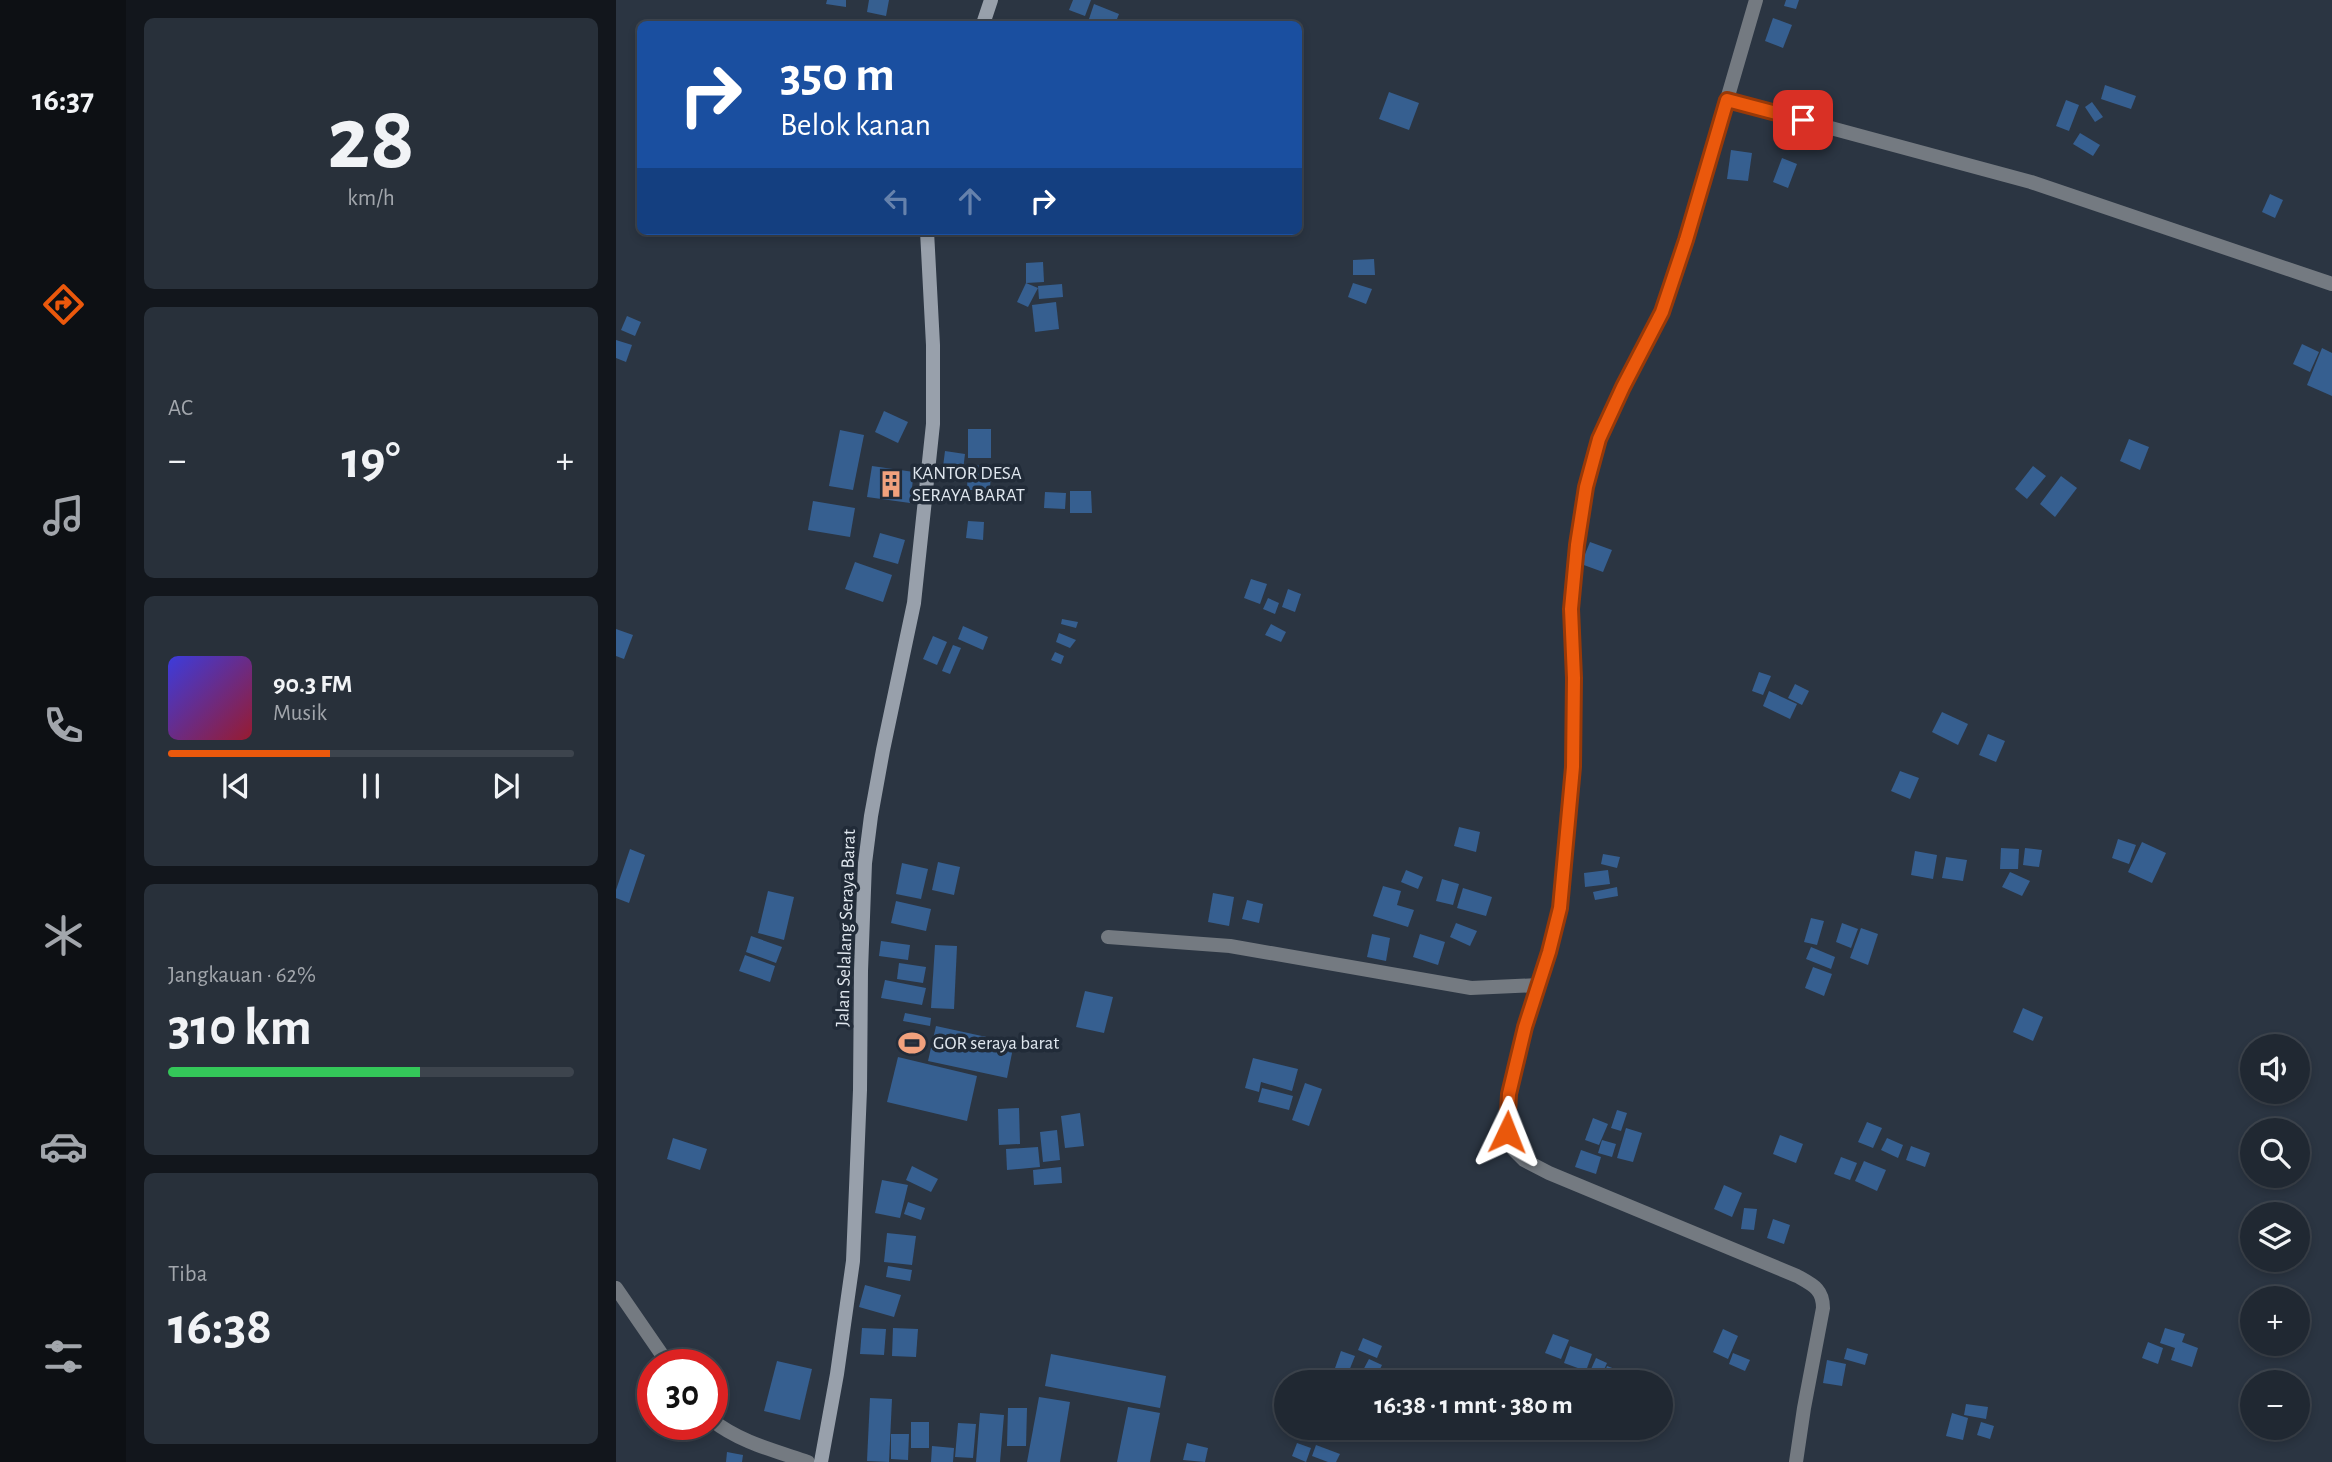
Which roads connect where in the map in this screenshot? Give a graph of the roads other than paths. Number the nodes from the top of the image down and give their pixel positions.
1 (991, 0) edge
2 (1756, 0) edge
3 (984, 21) edge
4 (1727, 100) junction
5 (928, 235) edge
6 (2332, 284) edge
7 (1108, 937) dead end
8 (1539, 985) junction
9 (616, 1288) edge
10 (658, 1349) edge
11 (728, 1432) edge
12 (808, 1462) edge
13 (821, 1462) edge
14 (1796, 1462) edge

1 - 3 street
2 - 4 street
4 - 6 street
4 - 8 street
5 - 13 street, Jalan Selalang Seraya Barat
7 - 8 street
8 - 14 street
9 - 10 street
11 - 12 street

